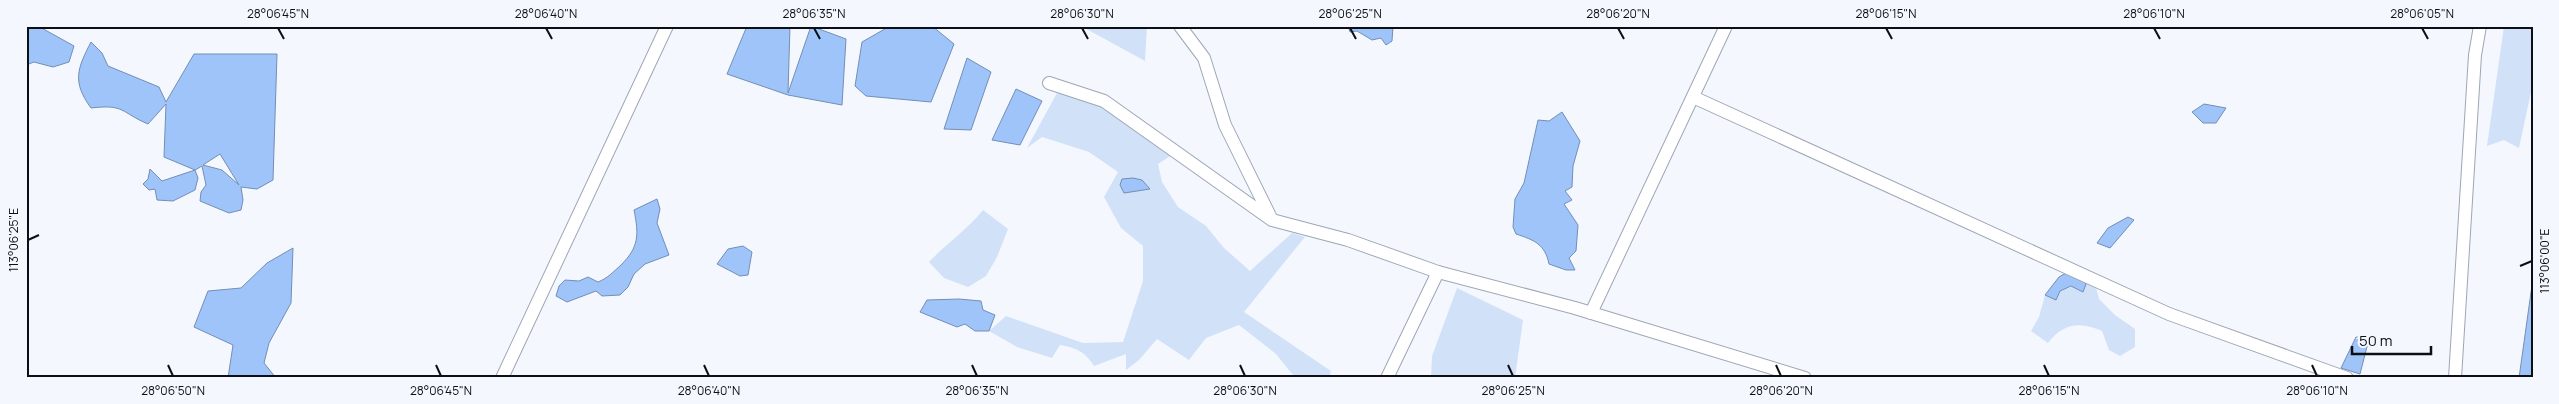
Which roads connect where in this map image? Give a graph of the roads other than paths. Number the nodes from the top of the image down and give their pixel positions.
1 (667, 26) edge
2 (1726, 26) edge
3 (2480, 26) edge
4 (1181, 27) edge
5 (1049, 83) dead end
6 (1693, 97) junction
7 (1272, 220) junction
8 (1438, 272) junction
9 (1591, 313) junction
10 (502, 378) edge
11 (1387, 378) edge
12 (1805, 378) edge
13 (2347, 378) edge
14 (2454, 378) edge

1 - 10 street
2 - 6 street
3 - 14 street
4 - 7 street
5 - 7 street
6 - 9 street
6 - 13 street
7 - 8 street
8 - 9 street
8 - 11 street
9 - 12 street

